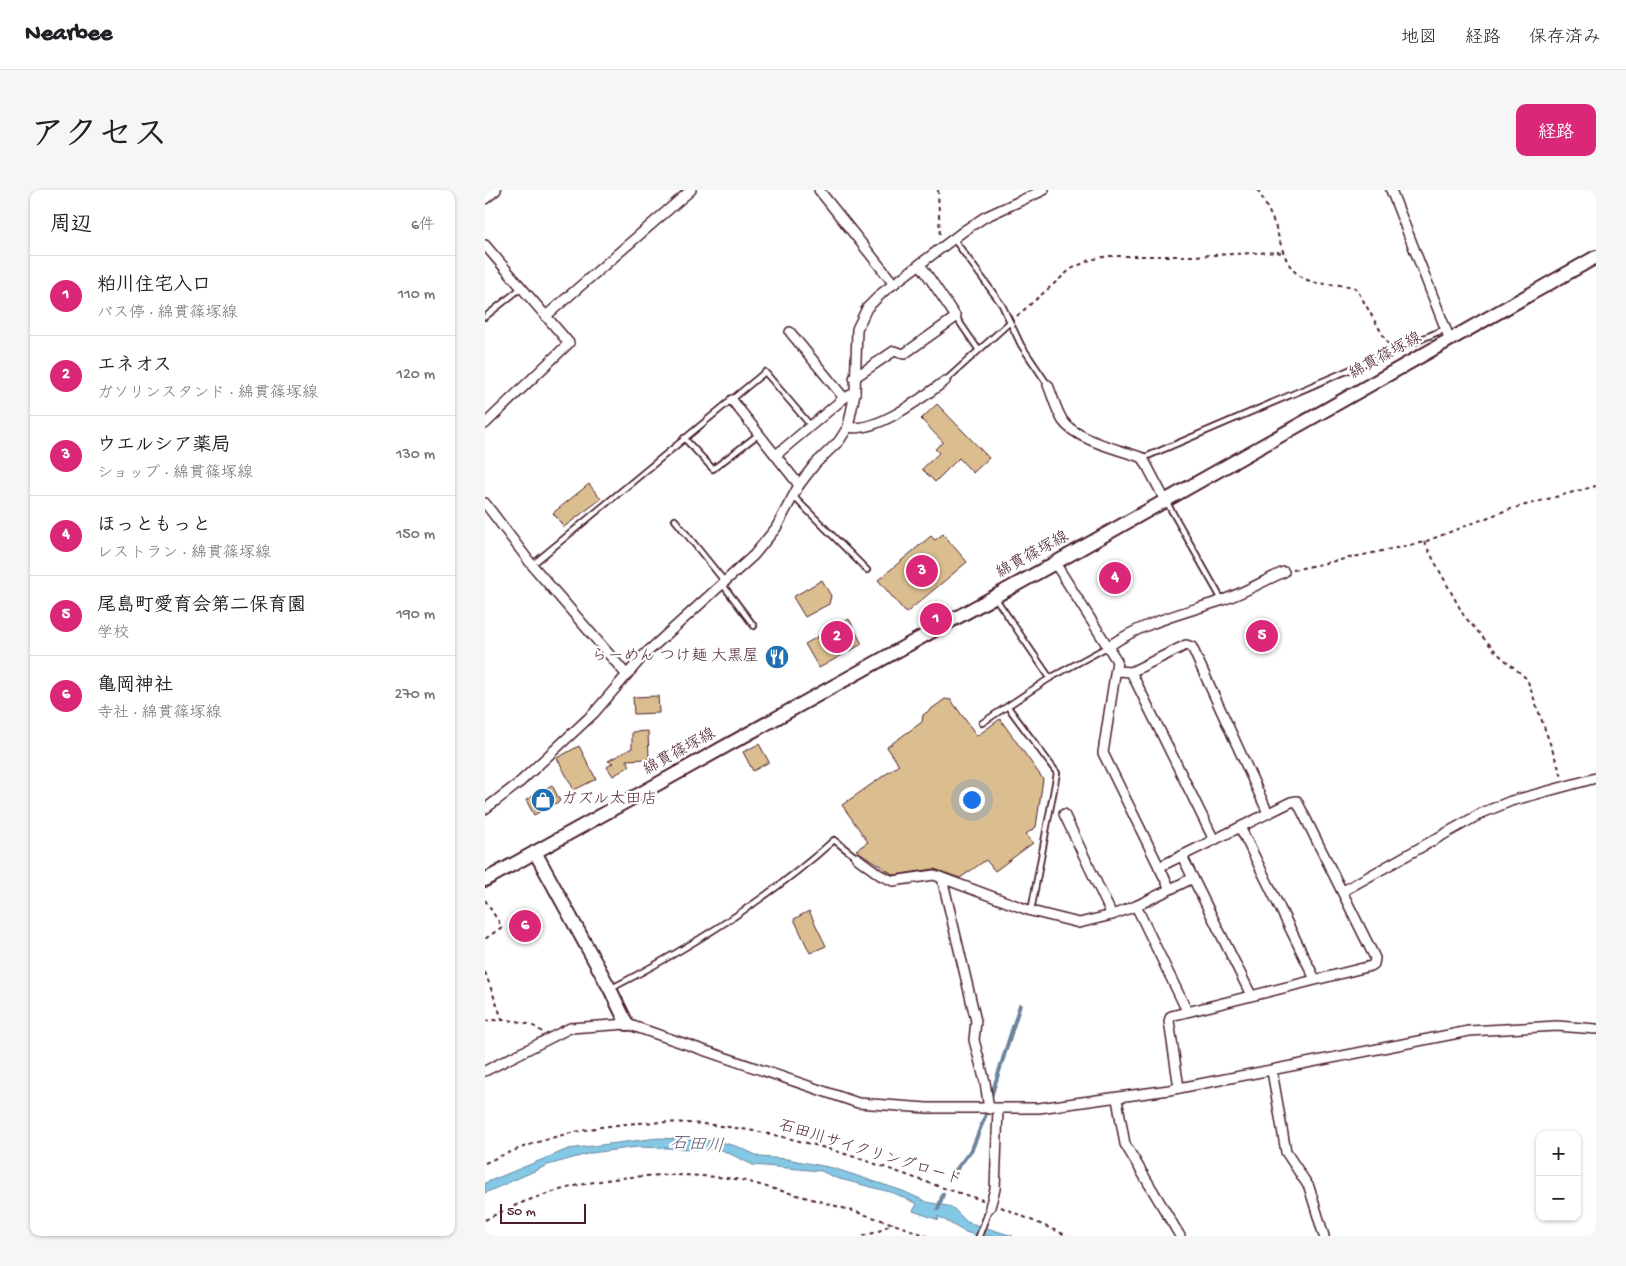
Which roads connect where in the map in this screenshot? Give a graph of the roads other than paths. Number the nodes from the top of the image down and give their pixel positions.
1 (496, 190) edge
2 (691, 190) edge
3 (819, 190) edge
4 (1044, 190) edge
5 (1391, 190) edge
6 (485, 200) edge
7 (953, 238) junction
8 (485, 245) edge
9 (1596, 257) edge
10 (920, 264) junction
11 (894, 284) junction
12 (522, 287) junction
13 (547, 315) junction
14 (485, 317) edge
15 (956, 318) junction
16 (1010, 322) junction
17 (790, 332) dead end
18 (1447, 335) junction
19 (978, 349) junction
20 (854, 378) junction
21 (945, 381) joint
22 (1048, 385) joint
23 (855, 393) junction
24 (843, 398) junction
25 (732, 400) junction
26 (485, 424) edge
27 (811, 426) junction
28 (849, 427) junction
29 (759, 434) junction
30 (684, 438) junction
31 (776, 456) junction
32 (1143, 458) junction
33 (799, 484) junction
34 (793, 496) junction
35 (1165, 500) junction
36 (485, 503) edge
37 (675, 520) dead end
38 (1055, 563) junction
39 (532, 565) junction
40 (867, 570) dead end
41 (1284, 572) road end
42 (724, 584) junction
43 (994, 597) junction
44 (1222, 600) junction
45 (754, 626) dead end
46 (1109, 646) junction
47 (1117, 671) junction
48 (1131, 672) junction
49 (626, 674) junction
50 (1050, 678) junction
51 (1008, 707) junction
52 (982, 723) dead end
53 (1596, 778) edge
54 (485, 809) edge
55 (1268, 813) junction
56 (1065, 814) dead end
57 (1239, 827) junction
58 (1214, 840) junction
59 (535, 852) junction
60 (1182, 856) junction
61 (857, 858) joint
62 (1159, 867) junction
63 (942, 878) junction
64 (1193, 878) junction
65 (485, 880) edge
66 (1170, 889) junction
67 (1343, 891) junction
68 (1136, 906) junction
69 (1031, 911) junction
70 (1112, 914) junction
71 (1315, 979) junction
72 (610, 989) junction
73 (1251, 995) junction
74 (1187, 1011) junction
75 (627, 1024) junction
76 (1596, 1029) edge
77 (485, 1071) edge
78 (1272, 1071) junction
79 (1179, 1088) junction
80 (1117, 1099) junction
81 (994, 1109) junction
82 (988, 1206) joint
83 (979, 1236) edge
84 (1180, 1236) edge
85 (1324, 1236) edge

1 - 6 street
2 - 13 street
3 - 11 street
4 - 7 street
5 - 18 street
7 - 10 street
7 - 16 lane
8 - 12 street
9 - 18 main road, 綿貫篠塚線
10 - 11 street
10 - 15 street
11 - 20 street
12 - 13 street
12 - 14 lane
13 - 26 street
15 - 19 lane
15 - 20 street
16 - 19 lane
16 - 22 lane
17 - 24 street
18 - 32 lane
18 - 35 main road, 綿貫篠塚線
19 - 21 lane
20 - 23 street
21 - 28 street
22 - 32 street
23 - 24 street
23 - 28 street
24 - 27 street
25 - 27 lane
25 - 29 street
25 - 30 lane
27 - 31 street
28 - 33 street
29 - 30 lane
29 - 31 street
30 - 39 lane
31 - 33 street
32 - 35 street
33 - 34 street
34 - 40 lane
34 - 42 street
35 - 38 main road, 綿貫篠塚線
35 - 44 lane
36 - 39 street
37 - 42 lane
38 - 43 main road, 綿貫篠塚線
38 - 46 street
39 - 49 street
41 - 44 street
42 - 45 lane
42 - 49 street
43 - 50 lane
43 - 59 main road, 綿貫篠塚線
44 - 46 street
46 - 47 street
46 - 50 lane
47 - 48 street
47 - 62 street
48 - 55 street
48 - 58 street
49 - 54 street
50 - 51 lane
51 - 52 lane
51 - 69 lane
53 - 67 street
55 - 57 street
55 - 67 street
56 - 70 street
57 - 58 street
57 - 71 street
58 - 60 street
59 - 65 main road, 綿貫篠塚線
59 - 72 main road
60 - 62 street
60 - 64 street
61 - 63 street
61 - 72 lane
62 - 66 street
63 - 69 street
63 - 81 street
64 - 66 street
64 - 73 street
66 - 68 street
67 - 71 street
68 - 70 street
68 - 74 street
69 - 70 street
71 - 73 street
72 - 75 main road
73 - 74 street
74 - 79 street
75 - 77 street
75 - 81 street
76 - 78 street
78 - 79 street
78 - 85 street
79 - 80 street
80 - 81 street
80 - 84 street
81 - 82 street
82 - 83 lane

